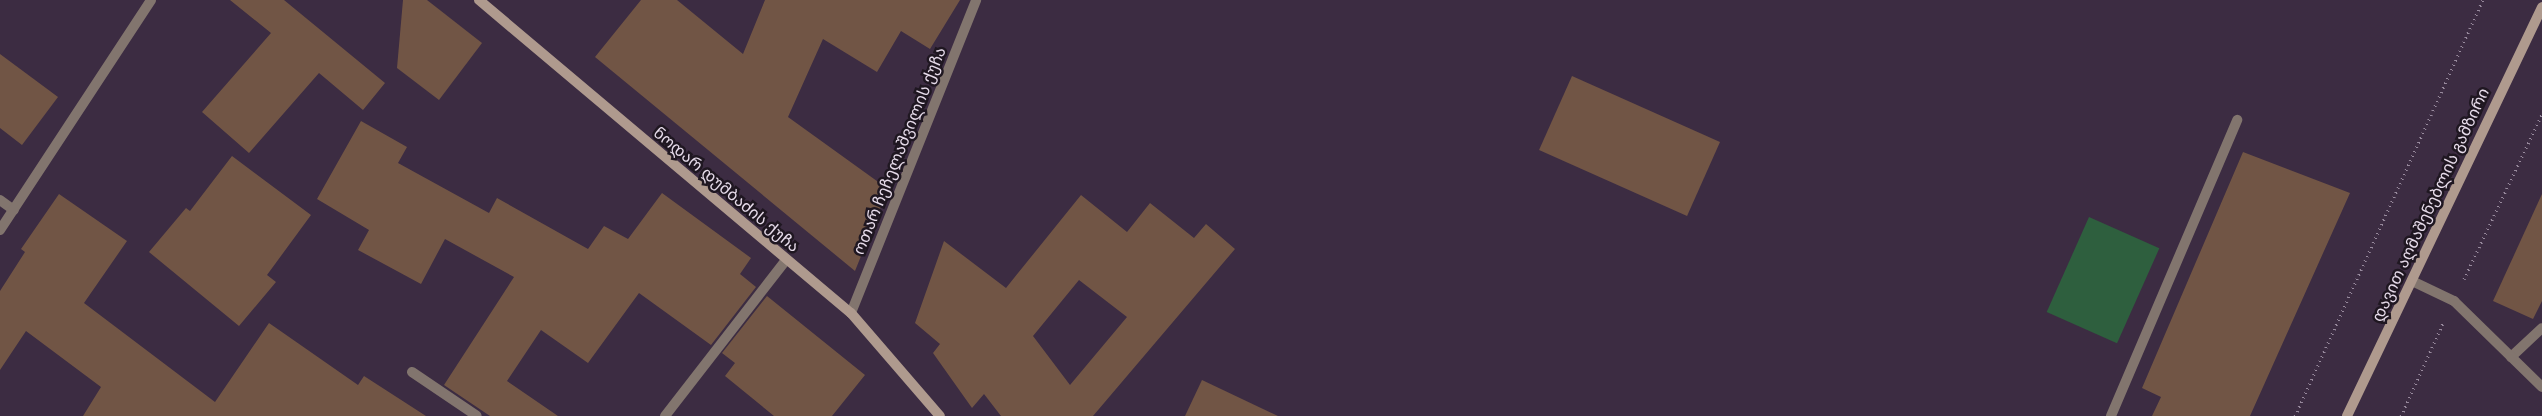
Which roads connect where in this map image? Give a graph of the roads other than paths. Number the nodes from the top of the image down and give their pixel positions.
1 (151, 0) edge
2 (479, 0) edge
3 (976, 0) edge
4 (2542, 7) edge
5 (2237, 120) dead end
6 (0, 200) edge
7 (14, 210) junction
8 (0, 230) edge
9 (786, 260) junction
10 (2412, 280) junction
11 (851, 313) junction
12 (2542, 328) edge
13 (2511, 357) junction
14 (412, 372) dead end
15 (2542, 387) edge
16 (477, 416) edge
17 (665, 416) edge
18 (940, 416) edge
19 (2111, 416) edge
20 (2347, 416) edge

1 - 7 street
2 - 9 main road, ნოდარ დუმბაძის ქუჩა
3 - 11 street, ოთარ ჩეჩელაშვილის ქუჩა
4 - 10 main road, დავით აღმაშენებლის გამზირი
5 - 19 street
6 - 7 street
7 - 8 street
9 - 11 main road, ნოდარ დუმბაძის ქუჩა
9 - 17 street
10 - 13 street
10 - 20 main road, დავით აღმაშენებლის გამზირი
11 - 18 main road, ნოდარ დუმბაძის ქუჩა
12 - 13 street
13 - 15 street
14 - 16 street

